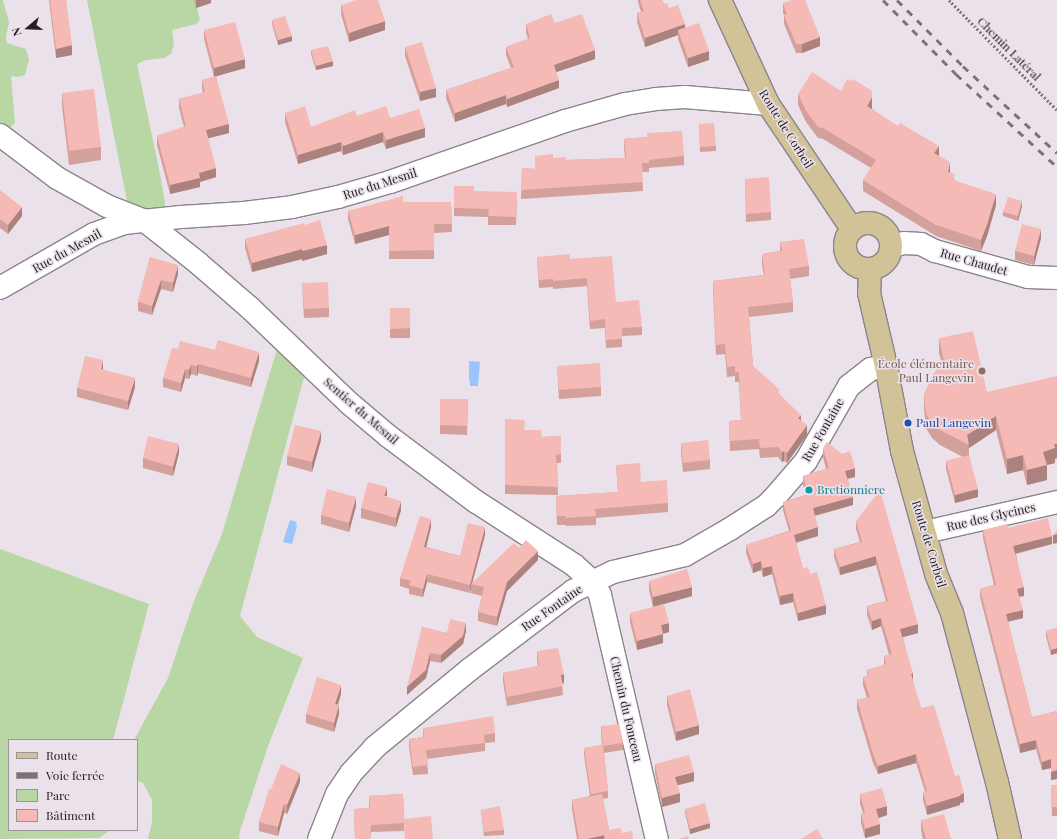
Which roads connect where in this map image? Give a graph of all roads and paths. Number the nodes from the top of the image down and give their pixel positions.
1 (720, 0) edge
2 (949, 0) edge
3 (768, 104) junction
4 (1057, 110) edge
5 (0, 135) edge
6 (145, 221) junction
7 (852, 229) junction
8 (892, 246) junction
9 (870, 269) junction
10 (1057, 278) edge
11 (0, 288) edge
12 (886, 366) junction
13 (1057, 502) edge
14 (925, 532) junction
15 (592, 582) junction
16 (319, 839) edge
17 (657, 839) edge
18 (1010, 839) edge

1 - 3 main road, Route de Corbeil
2 - 4 path, Chemin Latéral
3 - 6 street, Rue du Mesnil
3 - 7 main road, Route de Corbeil
5 - 6 street
6 - 11 street, Rue du Mesnil
6 - 15 street, Sentier du Mesnil
7 - 8 main road
7 - 9 main road
8 - 9 main road
8 - 10 street, Rue Chaudet
9 - 12 main road, Route de Corbeil
12 - 14 main road, Route de Corbeil
12 - 15 street, Rue Fontaine
13 - 14 street, Rue des Glycines
14 - 18 main road, Route de Corbeil
15 - 16 street, Rue Fontaine
15 - 17 street, Chemin du Fonceau

